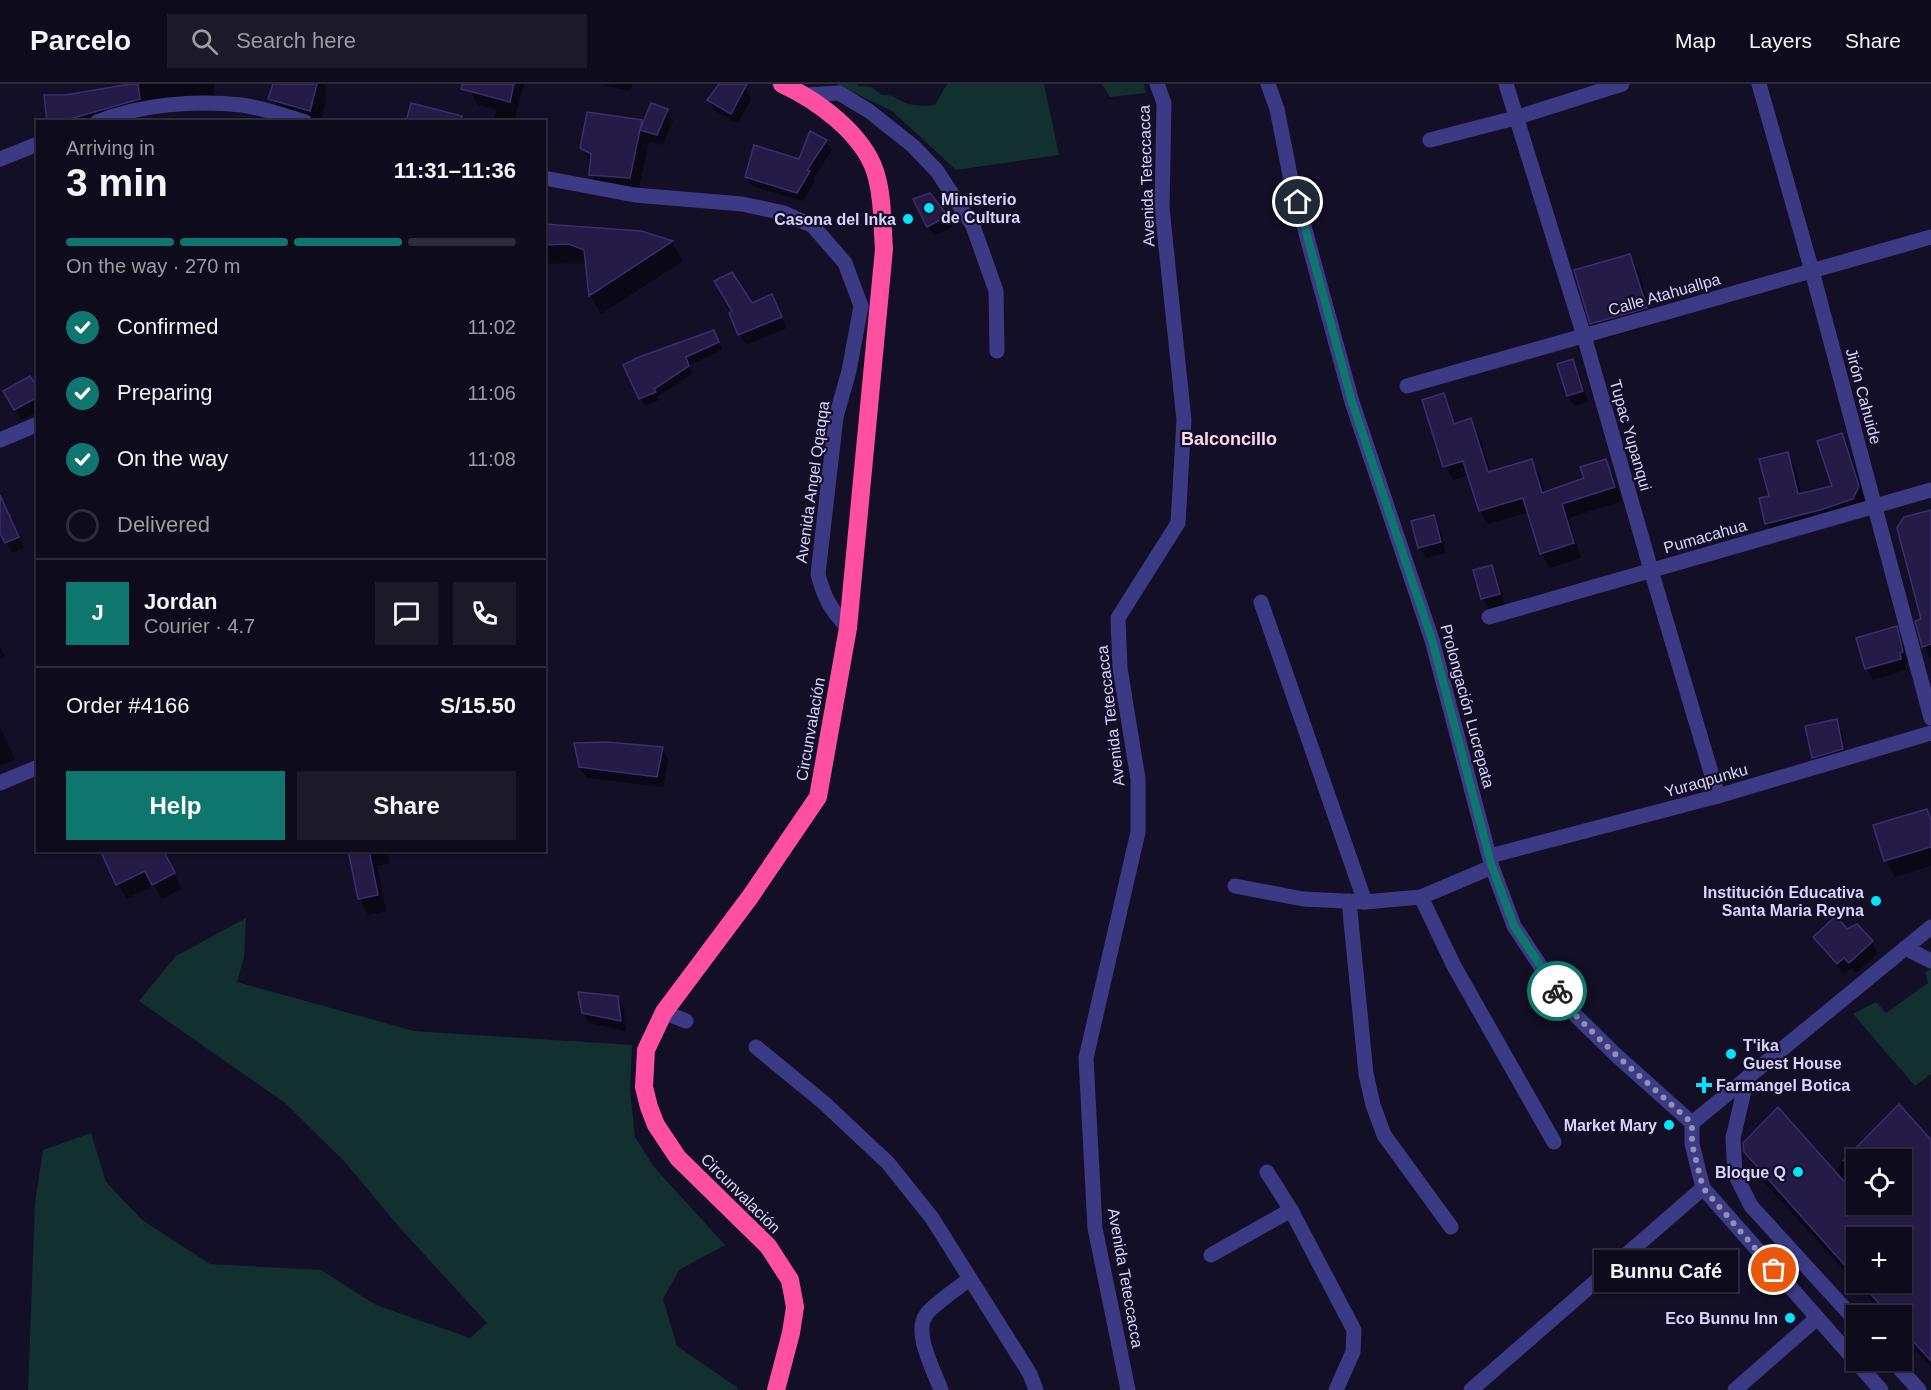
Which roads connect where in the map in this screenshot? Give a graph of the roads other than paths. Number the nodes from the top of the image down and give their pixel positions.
1 (782, 84) edge
2 (1157, 84) edge
3 (1269, 84) edge
4 (1506, 84) edge
5 (1622, 84) edge
6 (1759, 84) edge
7 (806, 95) junction
8 (1515, 118) junction
9 (102, 120) edge
10 (298, 120) edge
11 (1430, 140) dead end
12 (36, 145) edge
13 (0, 159) edge
14 (546, 178) edge
15 (1931, 237) edge
16 (1812, 271) junction
17 (1584, 336) junction
18 (997, 351) dead end
19 (1407, 386) dead end
20 (36, 425) edge
21 (0, 440) edge
22 (1931, 490) edge
23 (1875, 506) junction
24 (1651, 570) junction
25 (1261, 602) dead end
26 (1489, 617) dead end
27 (848, 628) junction
28 (1931, 718) edge
29 (1931, 733) edge
30 (36, 768) edge
31 (0, 783) edge
32 (1718, 796) junction
33 (1491, 862) junction
34 (1235, 886) dead end
35 (1421, 897) junction
36 (1349, 901) junction
37 (1365, 902) junction
38 (1931, 927) edge
39 (1905, 948) junction
40 (1931, 961) edge
41 (664, 1012) junction
42 (686, 1022) dead end
43 (756, 1047) dead end
44 (1747, 1078) junction
45 (1692, 1123) junction
46 (1554, 1142) dead end
47 (1267, 1172) dead end
48 (1703, 1188) junction
49 (1291, 1210) junction
50 (1451, 1227) dead end
51 (1211, 1255) dead end
52 (969, 1279) junction
53 (1846, 1310) edge
54 (1816, 1318) junction
55 (1902, 1371) edge
56 (776, 1390) edge
57 (941, 1390) edge
58 (1036, 1390) edge
59 (1128, 1390) edge
60 (1336, 1390) edge
61 (1470, 1390) edge
62 (1735, 1390) edge
63 (1881, 1390) edge
64 (1919, 1390) edge

1 - 7 highway, Circunvalación
2 - 59 street, Avenida Teteccacca
3 - 33 street, Prolongación Lucrepata
4 - 8 street, Tupac Yupanqui
5 - 8 street
6 - 16 street, Jirón Cahuide
7 - 18 street
7 - 27 highway, Circunvalación
8 - 11 street
8 - 17 street, Tupac Yupanqui
9 - 10 street
12 - 13 street
14 - 27 street, Avenida Angel Qqaqqa
15 - 16 street, Calle Atahuallpa
16 - 17 street, Calle Atahuallpa
16 - 23 street, Jirón Cahuide
17 - 19 street, Calle Atahuallpa
17 - 24 street, Tupac Yupanqui
20 - 21 street
22 - 23 street, Pumacahua
23 - 24 street, Pumacahua
23 - 28 street, Jirón Cahuide
24 - 26 street, Pumacahua
24 - 32 street, Tupac Yupanqui
25 - 37 street
27 - 41 highway, Circunvalación
29 - 32 street, Yuraqpunku
30 - 31 street
32 - 33 street, Yuraqpunku
33 - 35 street, Yuraqpunku
33 - 45 street, Prolongación Lucrepata
34 - 36 street, Yuraqpunku
35 - 37 street, Yuraqpunku
35 - 46 street
36 - 37 street, Yuraqpunku
36 - 50 street
38 - 39 street
39 - 40 street
39 - 44 street
41 - 42 street
41 - 56 highway, Circunvalación
43 - 52 street
44 - 45 street
44 - 53 street
45 - 48 street
47 - 49 street
48 - 54 street
48 - 61 street
49 - 51 street
49 - 60 street
52 - 57 street
52 - 58 street
54 - 62 street
54 - 63 street
55 - 64 street

